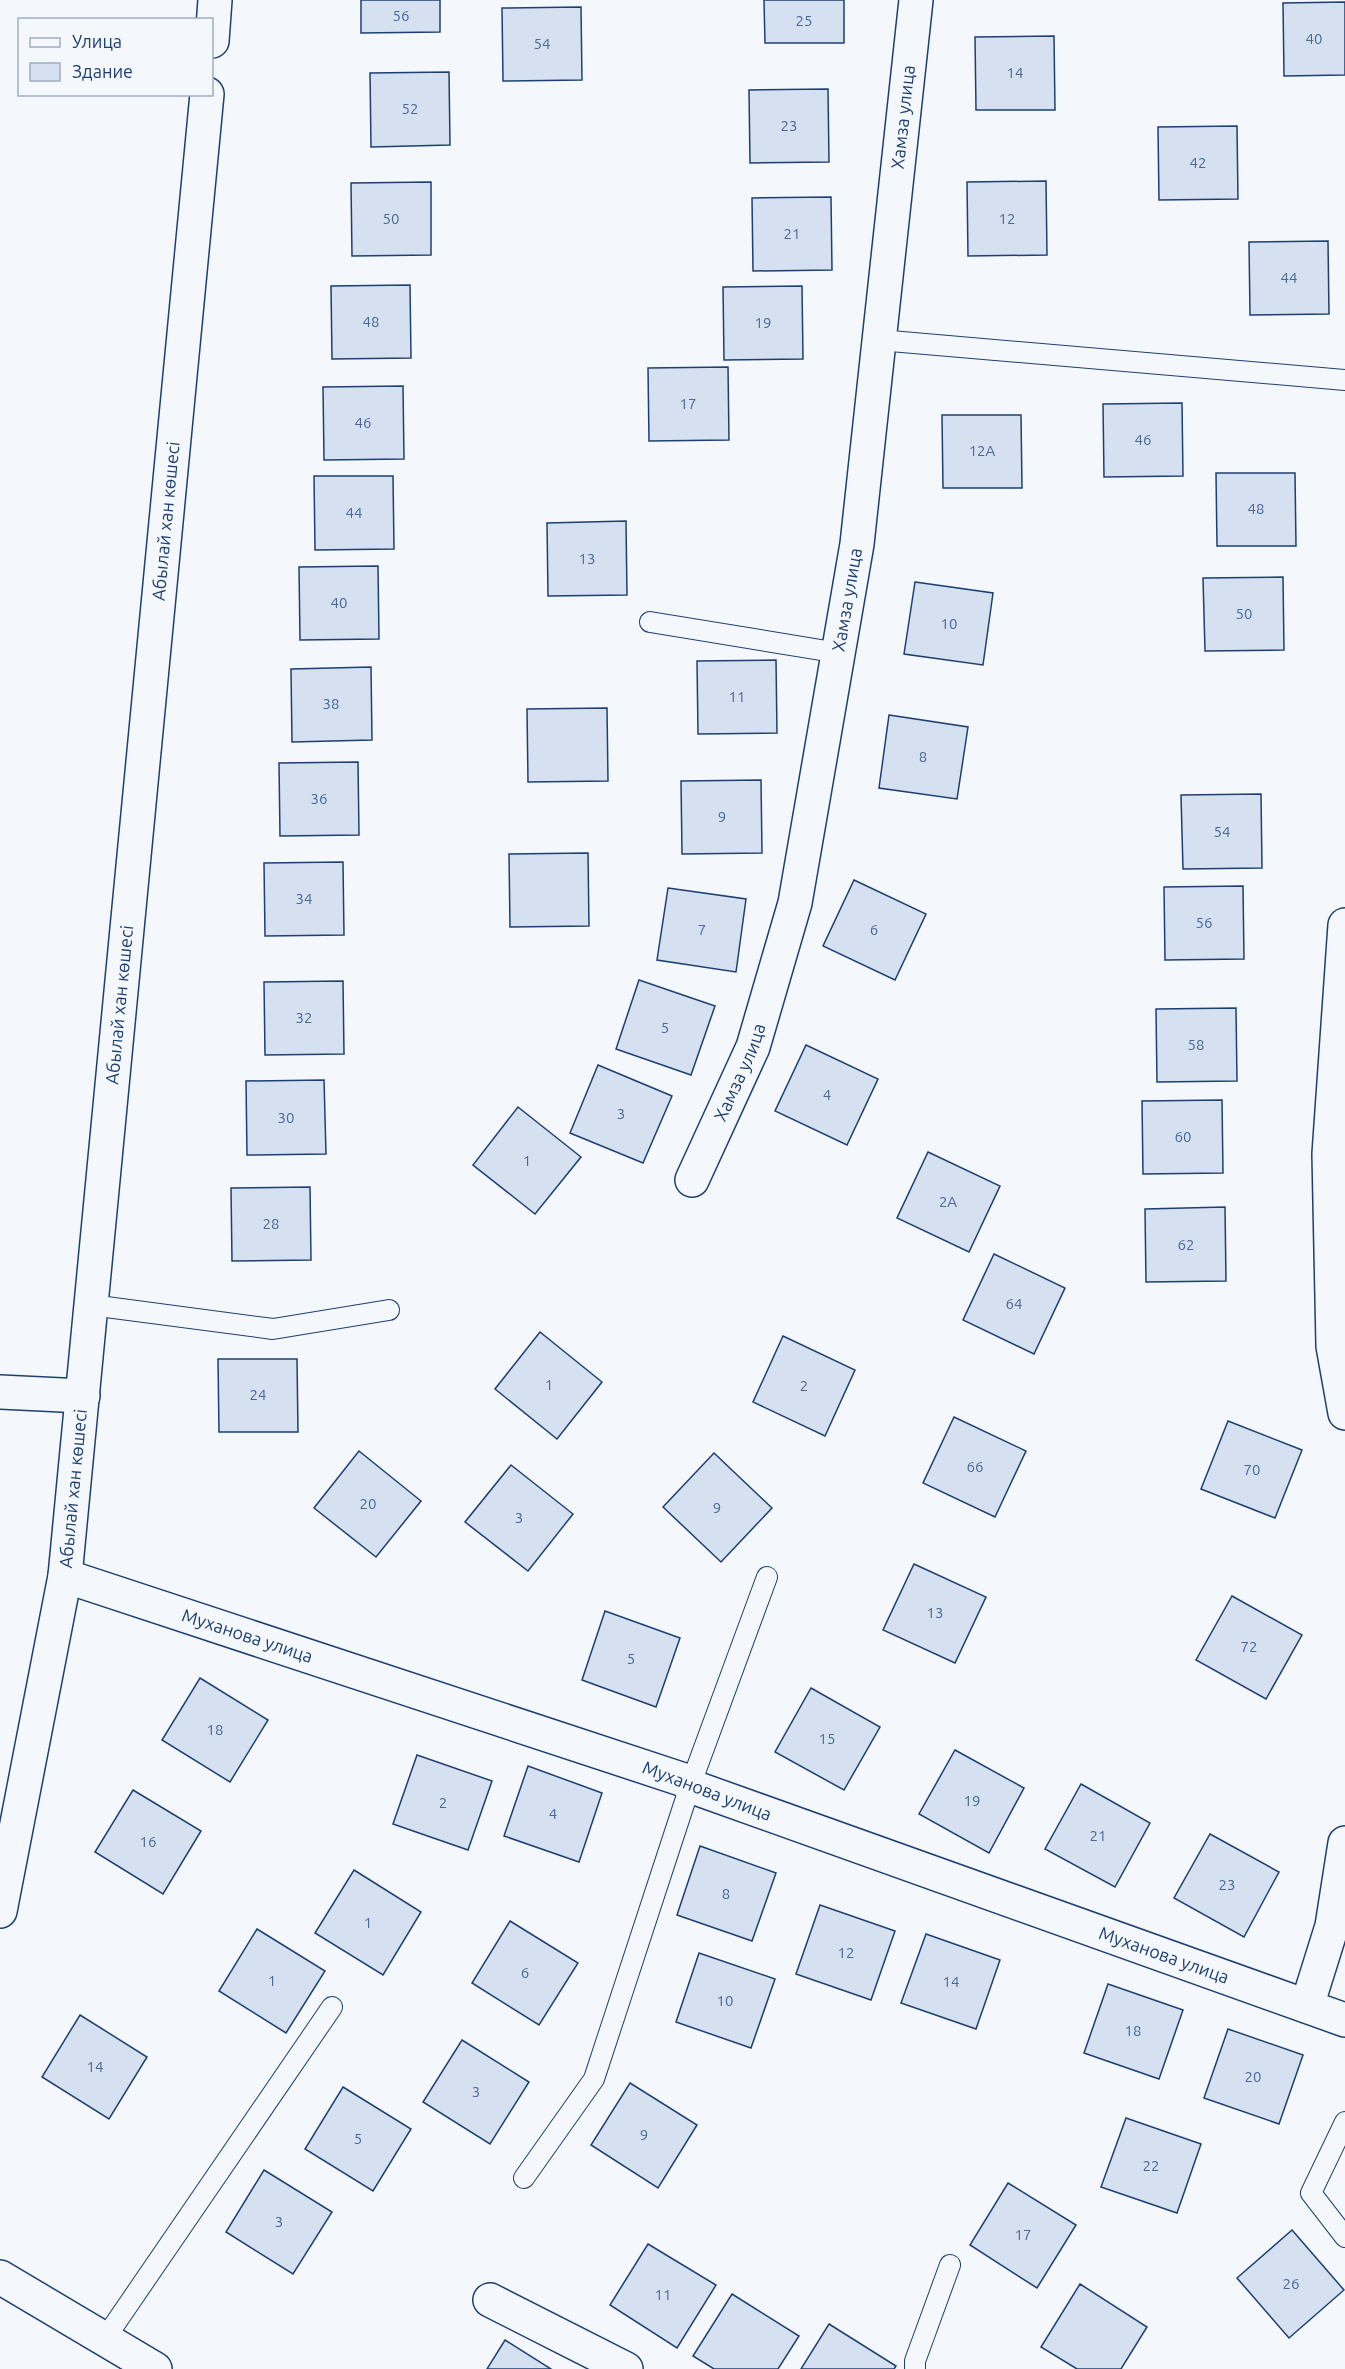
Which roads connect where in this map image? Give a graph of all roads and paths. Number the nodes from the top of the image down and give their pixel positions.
1 (215, 0) edge
2 (916, 0) edge
3 (213, 27) edge
4 (207, 96) edge
5 (879, 340) junction
6 (1345, 380) edge
7 (650, 622) dead end
8 (838, 653) junction
9 (1345, 925) edge
10 (692, 1180) dead end
11 (91, 1305) junction
12 (389, 1310) dead end
13 (0, 1392) edge
14 (83, 1396) junction
15 (1345, 1413) edge
16 (65, 1576) junction
17 (767, 1577) dead end
18 (690, 1786) junction
19 (1345, 1843) edge
20 (0, 1911) edge
21 (1307, 2006) junction
22 (332, 2007) dead end
23 (1345, 2020) edge
24 (1345, 2122) edge
25 (524, 2178) dead end
26 (1345, 2236) edge
27 (950, 2265) dead end
28 (0, 2277) edge
29 (490, 2300) dead end
30 (104, 2340) junction
31 (155, 2369) edge
32 (626, 2369) edge
33 (915, 2369) edge

1 - 3 street
2 - 5 street, Хамза улица
4 - 11 street, Абылай хан көшесі
5 - 6 lane
5 - 8 street, Хамза улица
7 - 8 lane
8 - 10 street, Хамза улица
9 - 15 street
11 - 12 lane
11 - 14 street, Абылай хан көшесі
13 - 14 street
14 - 16 street, Абылай хан көшесі
16 - 18 street, Муханова улица
16 - 20 street, Абылай хан көшесі
17 - 18 lane
18 - 21 street, Муханова улица
18 - 25 lane
19 - 21 street
21 - 23 street, Муханова улица
22 - 30 lane
24 - 26 lane
27 - 33 lane
28 - 30 street
29 - 32 street
30 - 31 street

